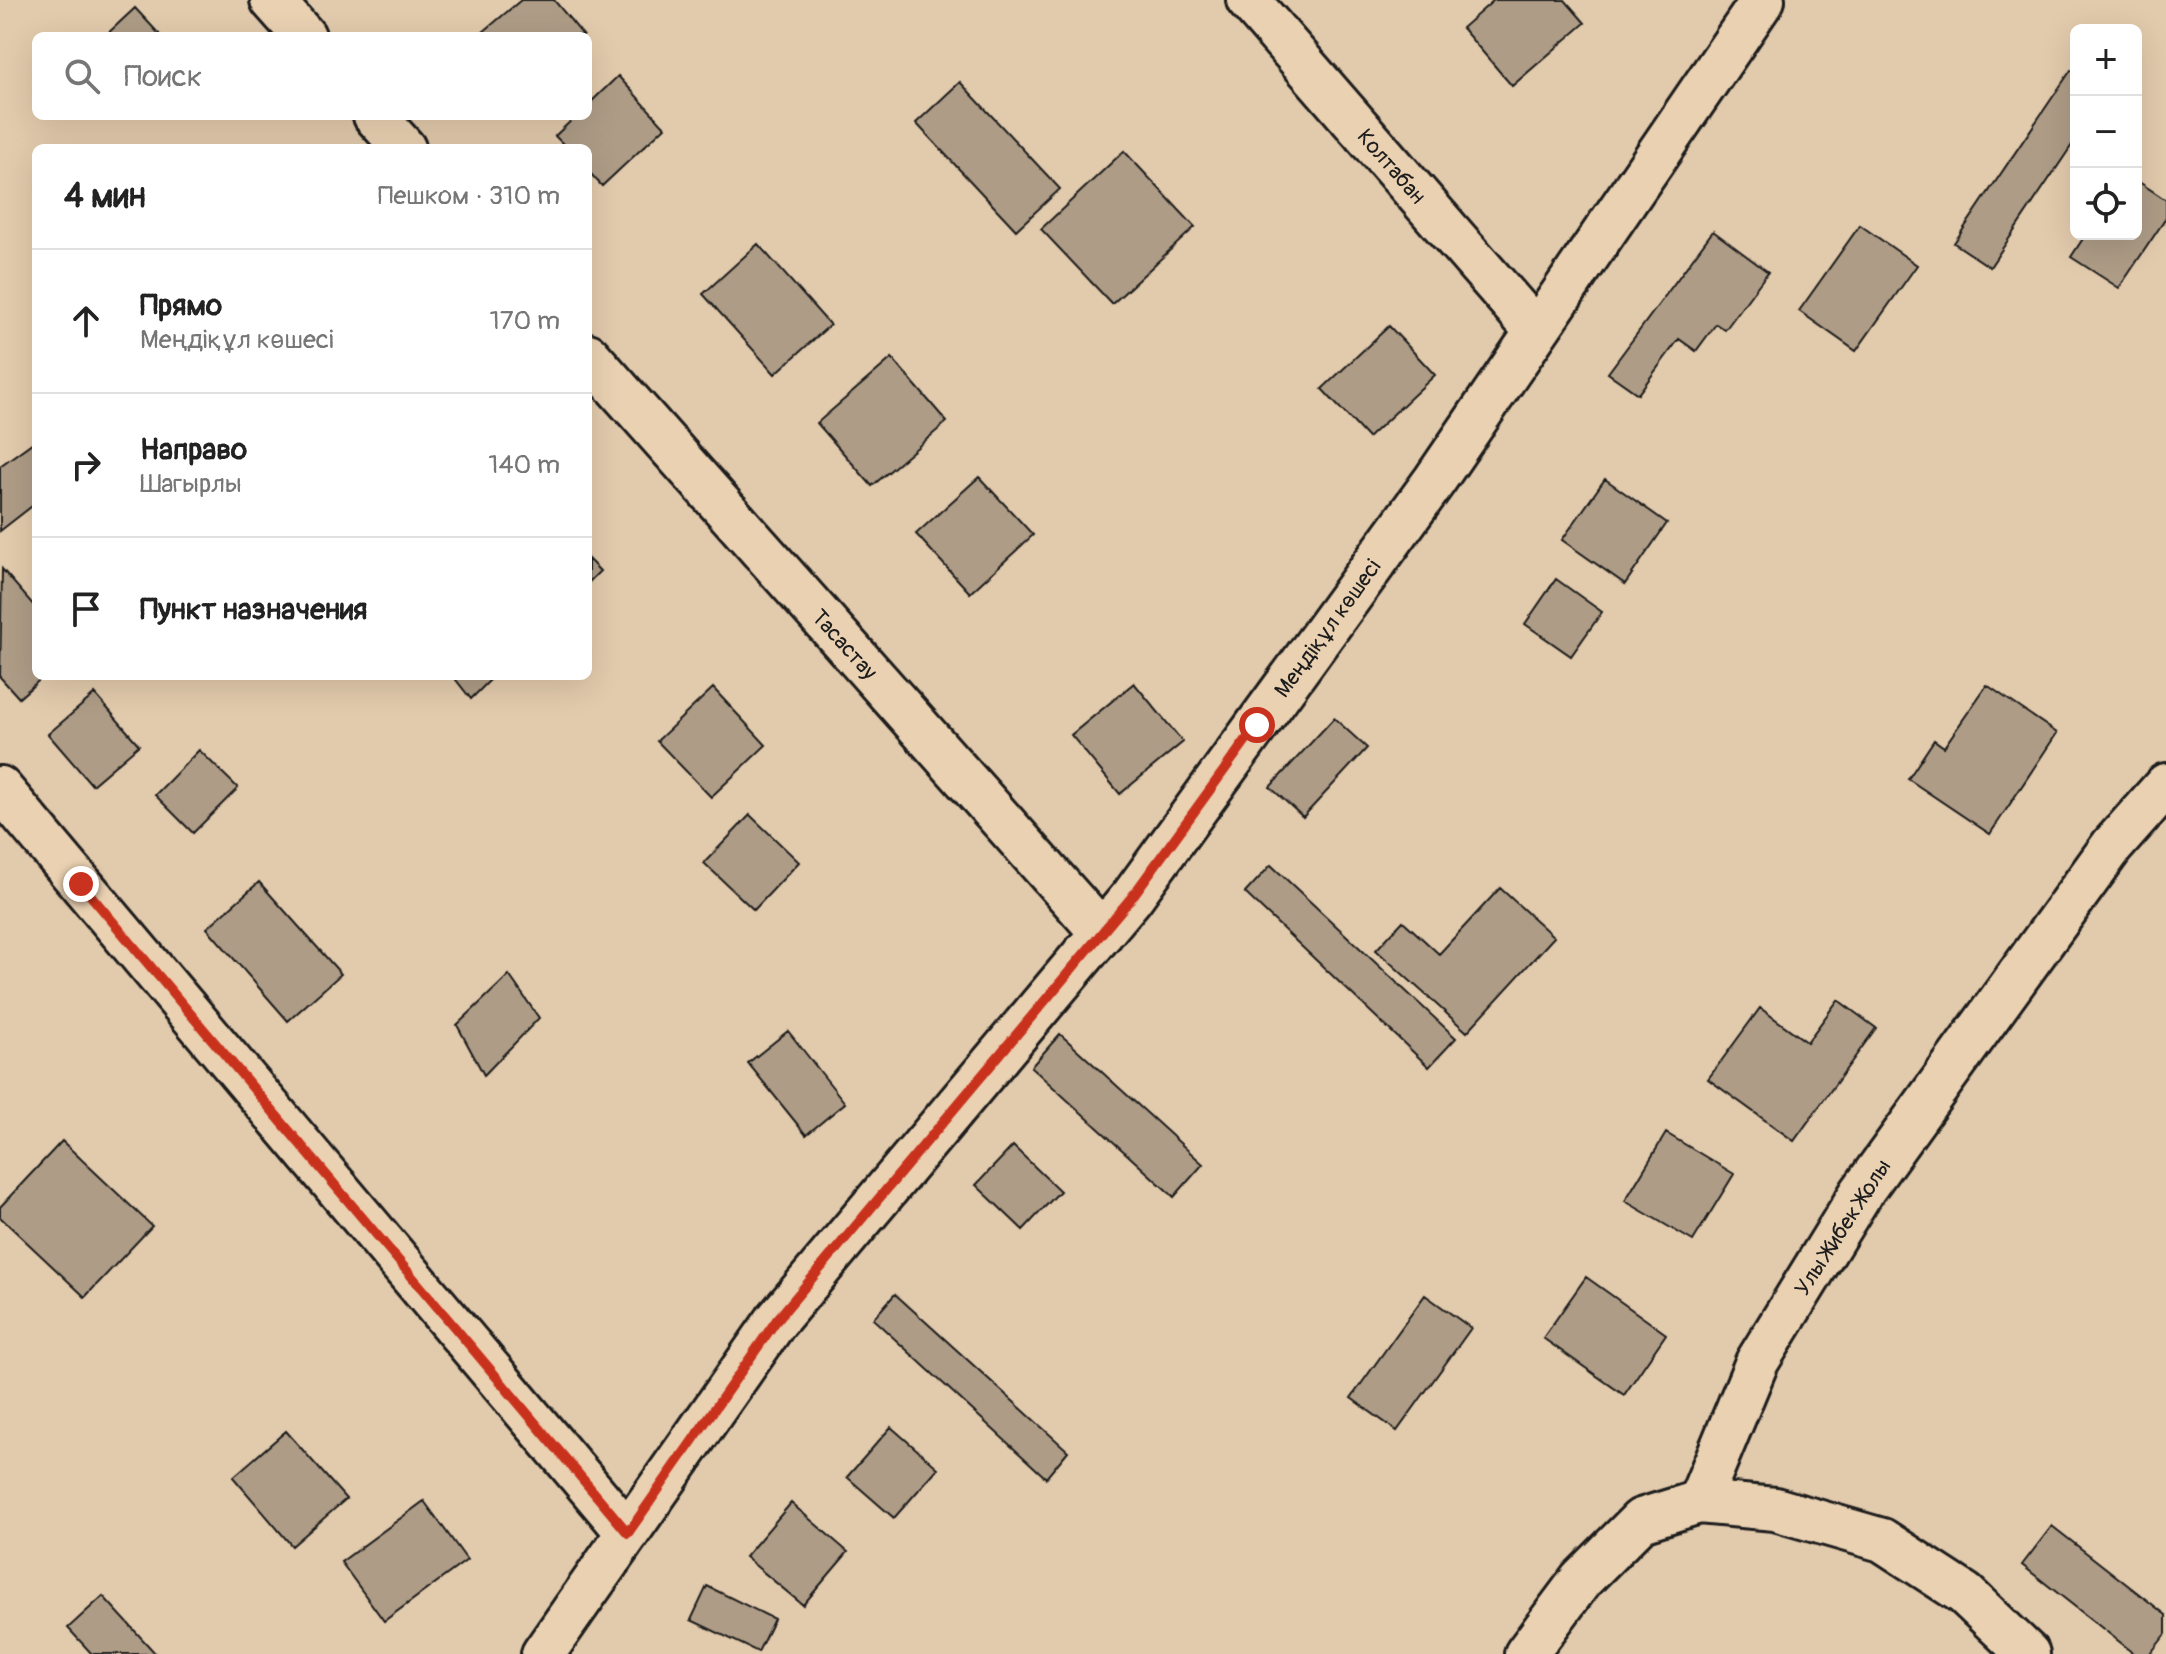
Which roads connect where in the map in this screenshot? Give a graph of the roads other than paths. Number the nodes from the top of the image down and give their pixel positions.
1 (272, 0) edge
2 (1248, 0) edge
3 (1763, 0) edge
4 (300, 32) edge
5 (379, 120) edge
6 (400, 144) edge
7 (1536, 331) junction
8 (592, 359) edge
9 (2166, 785) edge
10 (0, 788) edge
11 (1102, 933) junction
12 (1699, 1502) junction
13 (628, 1533) junction
14 (543, 1654) edge
15 (1526, 1654) edge
16 (2028, 1654) edge

1 - 4 street
2 - 7 street, Колтабан
3 - 7 street, Меңдіқұл көшесі
5 - 6 street
7 - 11 street, Меңдіқұл көшесі
8 - 11 street, Тасастау
9 - 12 street, Улы Жибек Жолы
10 - 13 street
11 - 13 street, Меңдіқұл көшесі
12 - 15 street
12 - 16 street
13 - 14 street, Меңдіқұл көшесі

